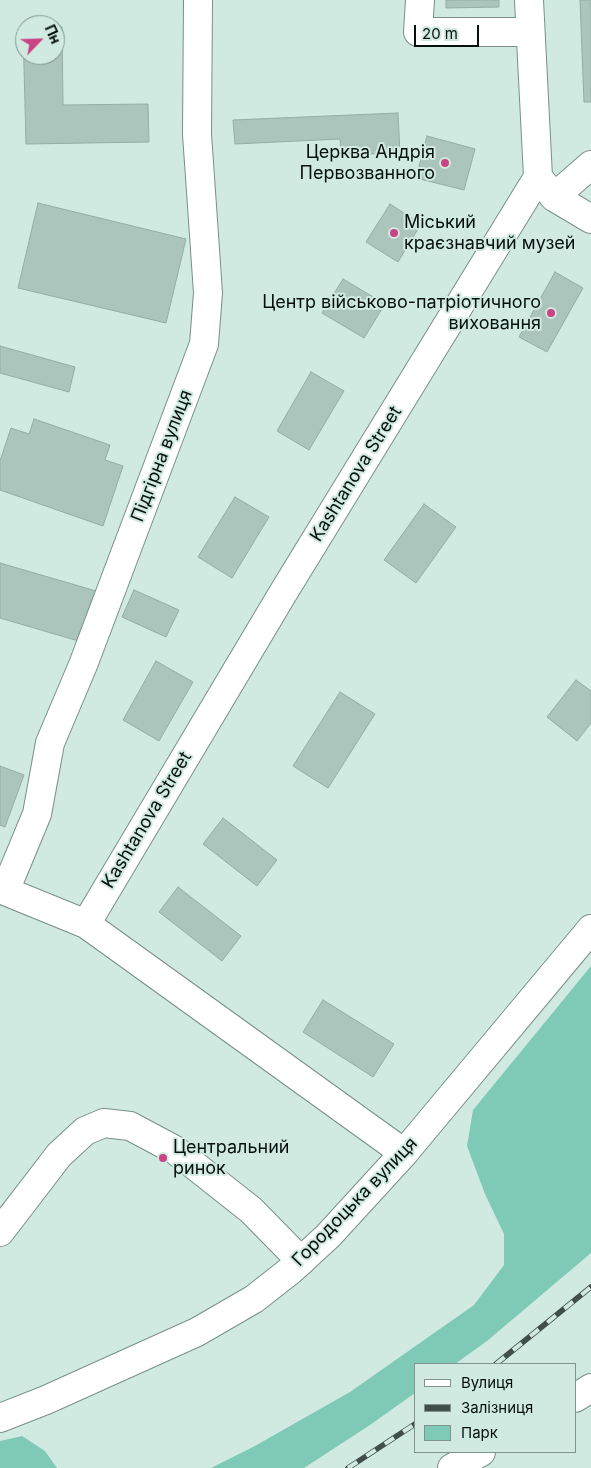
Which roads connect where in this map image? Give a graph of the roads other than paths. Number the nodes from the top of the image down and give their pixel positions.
1 (198, 0) edge
2 (420, 0) edge
3 (529, 0) edge
4 (530, 32) junction
5 (591, 165) edge
6 (546, 187) junction
7 (591, 219) edge
8 (2, 890) edge
9 (86, 924) junction
10 (591, 929) edge
11 (404, 1153) junction
12 (0, 1232) edge
13 (302, 1261) junction
14 (591, 1388) edge
15 (576, 1397) edge
16 (0, 1418) edge
17 (479, 1453) edge
18 (452, 1468) edge

1 - 8 street, Підгірна вулиця
2 - 4 street
3 - 4 street
4 - 6 street
5 - 6 street, Kashtanova Street
6 - 7 street
6 - 9 street, Kashtanova Street
8 - 9 street
9 - 11 street
10 - 11 street, Городоцька вулиця
11 - 13 street, Городоцька вулиця
12 - 13 street
13 - 16 street, Городоцька вулиця
14 - 15 street
17 - 18 street

